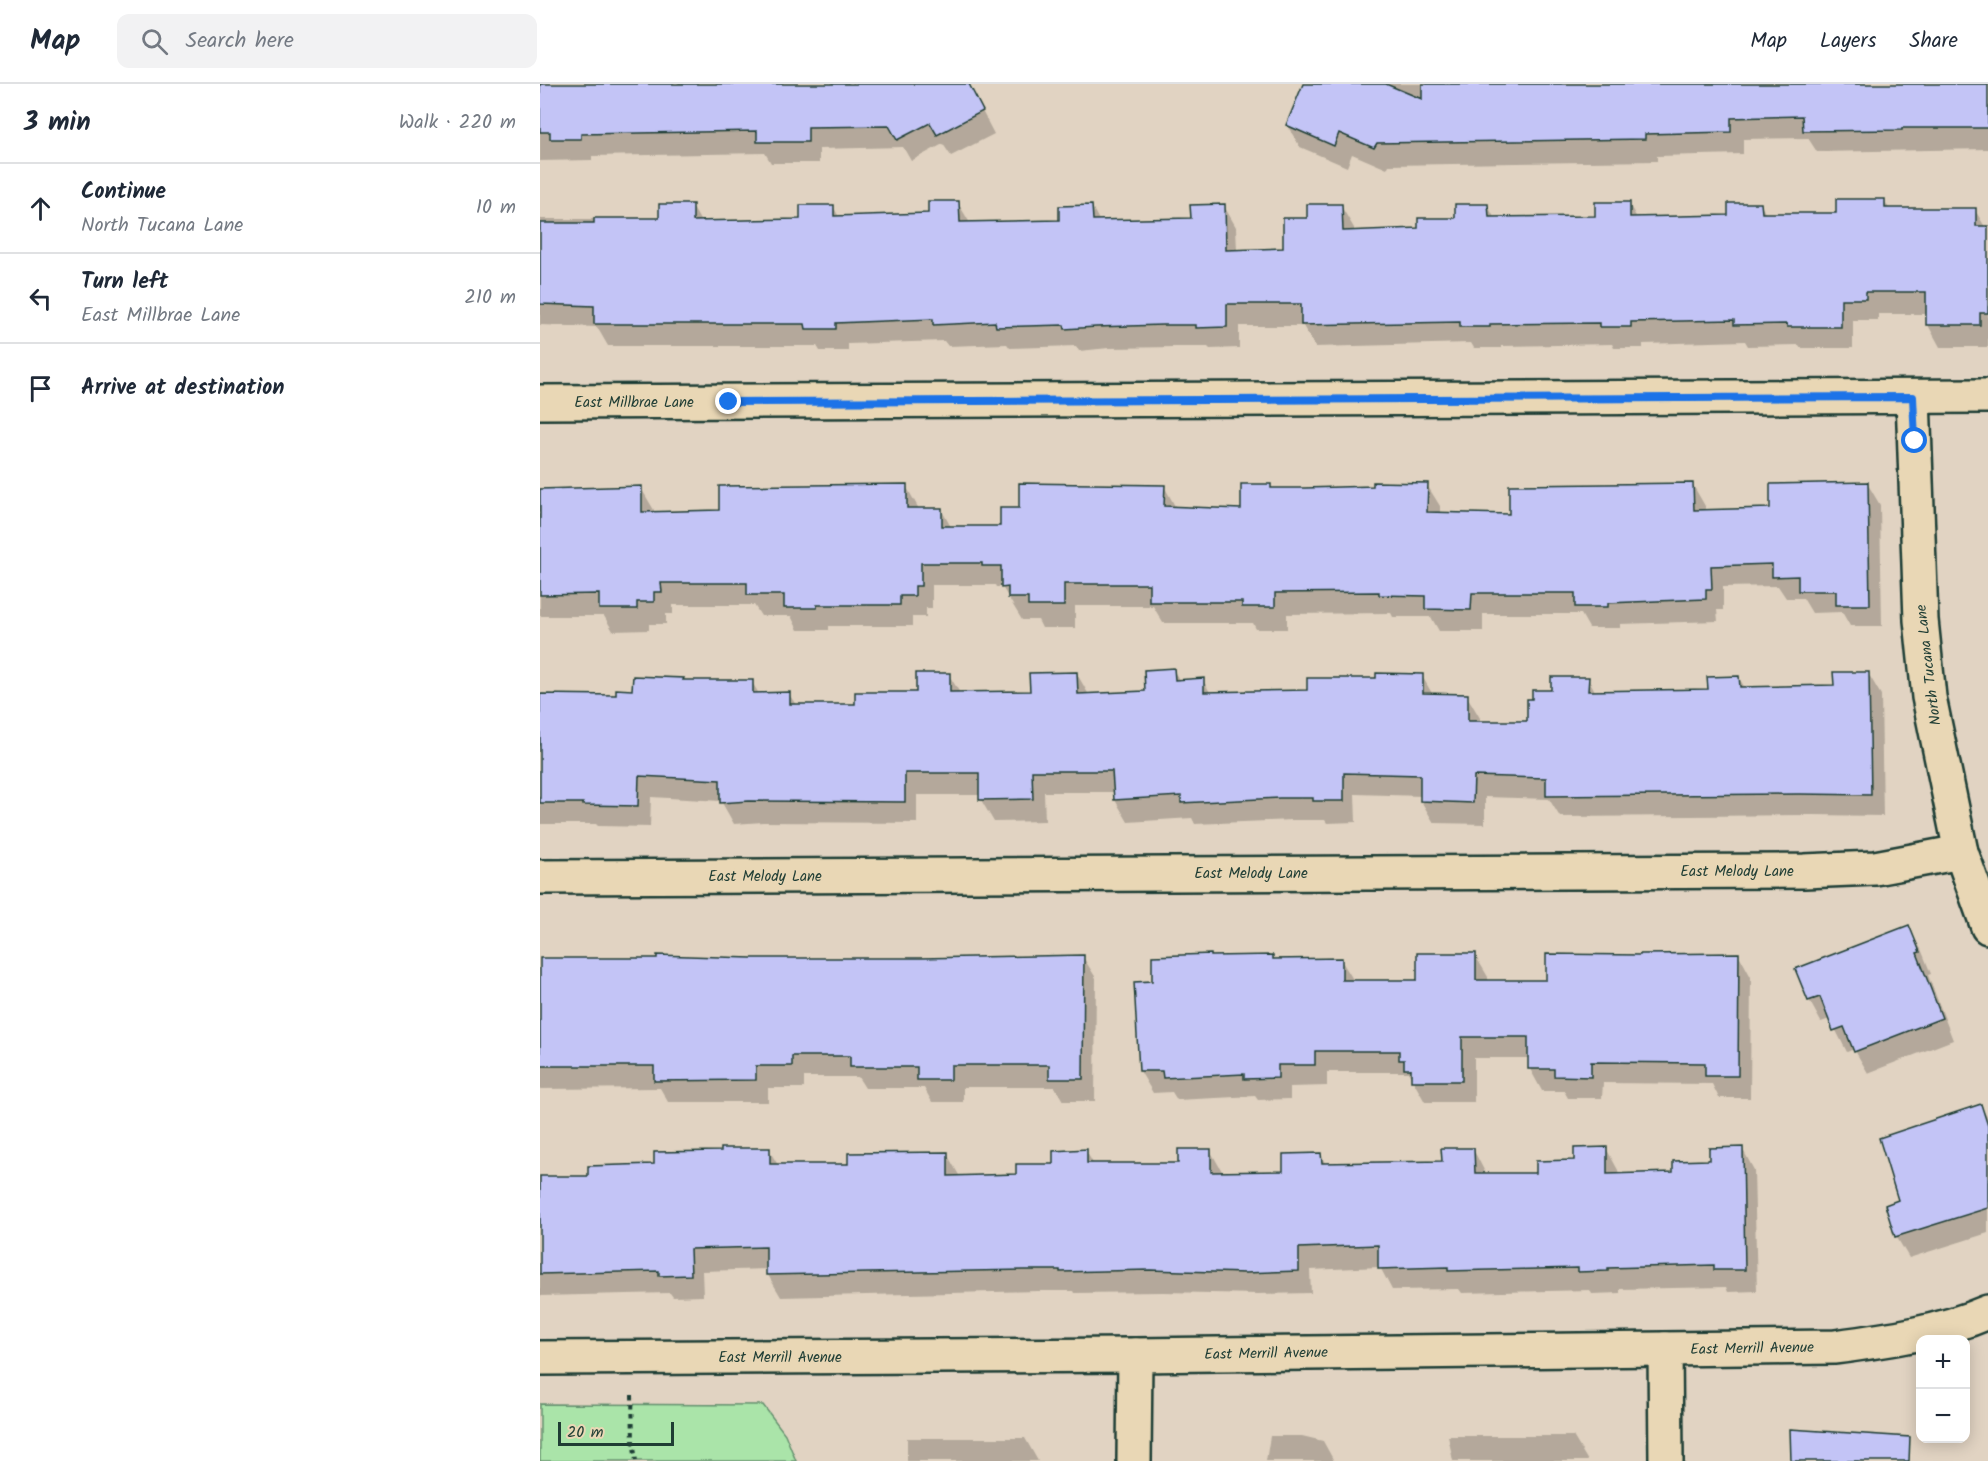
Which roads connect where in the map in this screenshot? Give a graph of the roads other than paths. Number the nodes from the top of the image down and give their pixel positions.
1 (1988, 396) edge
2 (1913, 397) junction
3 (540, 402) edge
4 (1961, 852) junction
5 (540, 877) edge
6 (1988, 927) edge
7 (1988, 1312) edge
8 (1665, 1349) junction
9 (1135, 1355) junction
10 (540, 1358) edge
11 (1134, 1461) edge
12 (1666, 1461) edge

1 - 2 street, East Millbrae Lane
2 - 3 street, East Millbrae Lane
2 - 4 street, North Tucana Lane
4 - 5 street, East Melody Lane
4 - 6 street, North Tucana Lane
7 - 8 street, East Merrill Avenue
8 - 9 street, East Merrill Avenue
8 - 12 street
9 - 10 street, East Merrill Avenue
9 - 11 street

